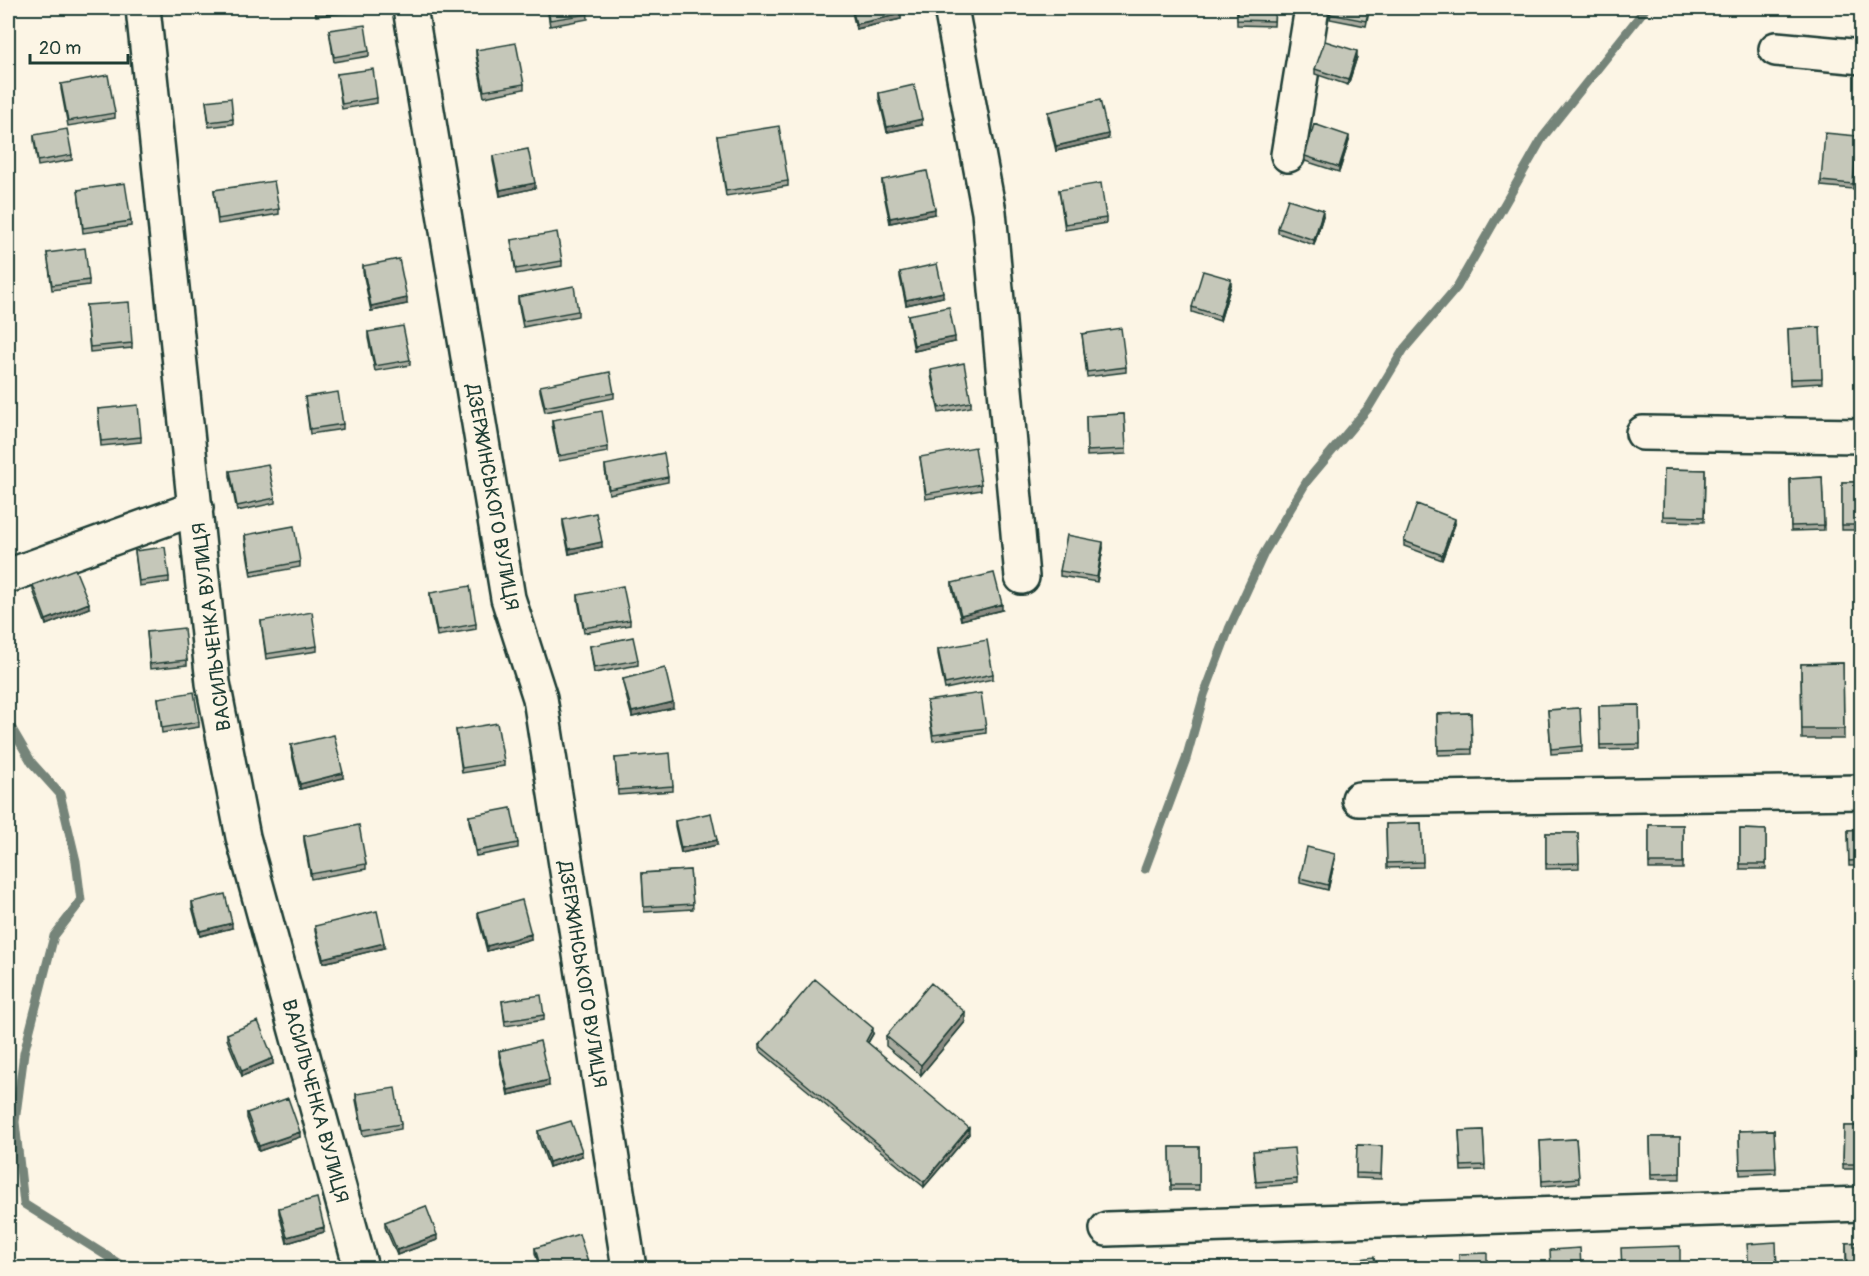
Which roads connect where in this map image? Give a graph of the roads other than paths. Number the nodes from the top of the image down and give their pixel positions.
1 (143, 8) edge
2 (410, 8) edge
3 (951, 8) edge
4 (1312, 8) edge
5 (1776, 49) dead end
6 (1862, 57) edge
7 (1288, 155) dead end
8 (1643, 433) dead end
9 (1862, 436) edge
10 (196, 508) junction
11 (8, 576) edge
12 (1022, 577) dead end
13 (1862, 792) edge
14 (1359, 799) dead end
15 (1862, 1204) edge
16 (1107, 1229) dead end
17 (362, 1269) edge
18 (629, 1269) edge

1 - 10 street, ВАСИЛЬЧЕНКА ВУЛИЦЯ
2 - 18 street, ДЗЕРЖИНСЬКОГО ВУЛИЦЯ
3 - 12 street
4 - 7 street
5 - 6 street
8 - 9 street
10 - 11 street
10 - 17 street, ВАСИЛЬЧЕНКА ВУЛИЦЯ
13 - 14 street
15 - 16 street

